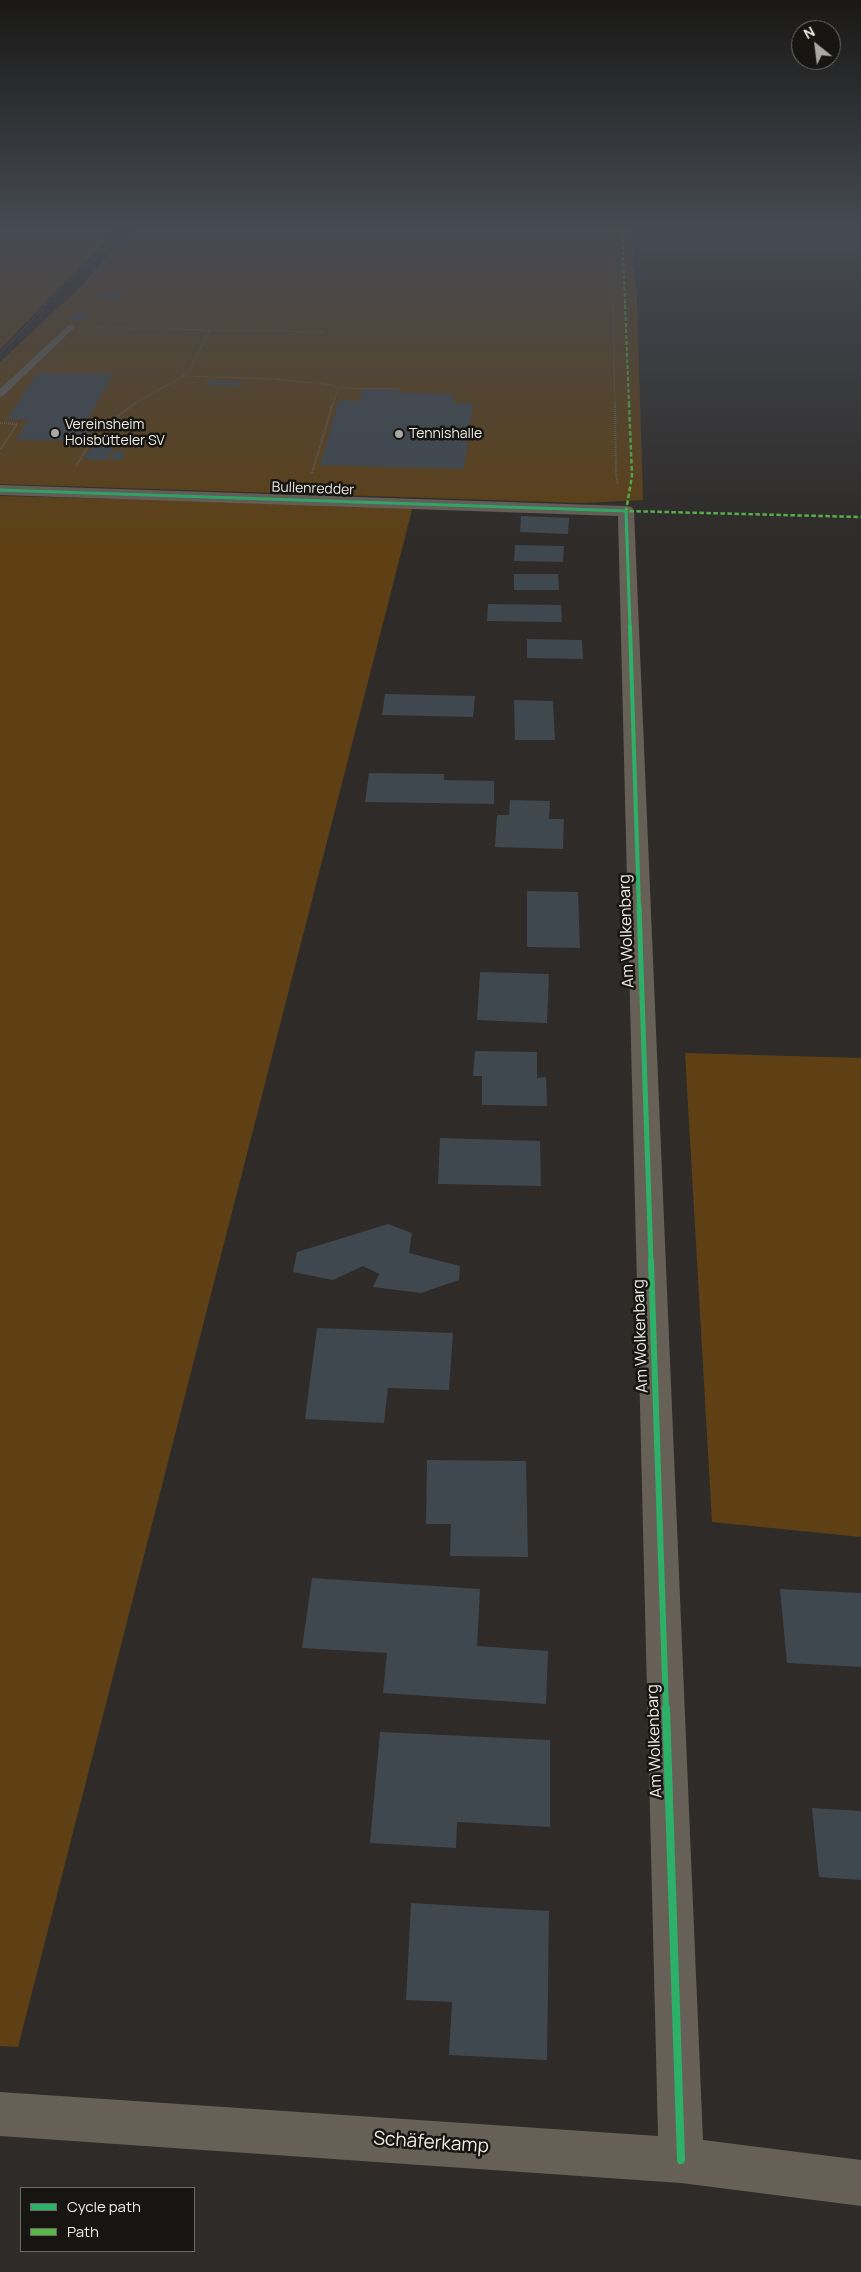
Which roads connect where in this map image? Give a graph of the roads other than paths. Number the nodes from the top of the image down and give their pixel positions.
1 (64, 333) edge
2 (0, 394) edge
3 (0, 490) edge
4 (626, 511) joint
5 (0, 2114) edge
6 (681, 2160) junction
7 (861, 2183) edge

1 - 2 lane
3 - 4 street, Bullenredder
4 - 6 street, Am Wolkenbarg
5 - 6 street, Schäferkamp
6 - 7 street, Schäferkamp

